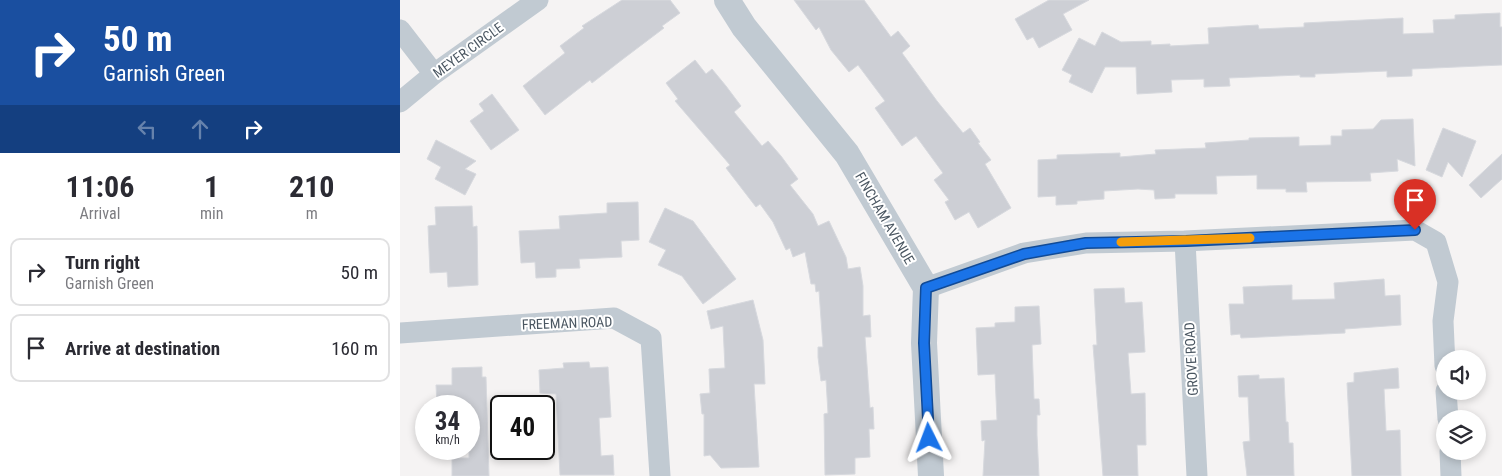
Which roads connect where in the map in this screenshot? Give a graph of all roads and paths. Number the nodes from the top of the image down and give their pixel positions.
1 (538, 0) edge
2 (727, 0) edge
3 (400, 30) edge
4 (434, 74) junction
5 (400, 102) edge
6 (1186, 241) junction
7 (926, 288) junction
8 (400, 333) edge
9 (1444, 350) edge
10 (1450, 460) edge
11 (660, 476) edge
12 (932, 476) edge
13 (1197, 476) edge
14 (1451, 476) edge

1 - 4 street, MEYER CIRCLE
2 - 7 street, FINCHAM AVENUE
3 - 4 street
4 - 5 street, MEYER CIRCLE
6 - 7 street
6 - 9 street
6 - 13 street, GROVE ROAD
7 - 12 street
8 - 11 street, FREEMAN ROAD
10 - 14 street

